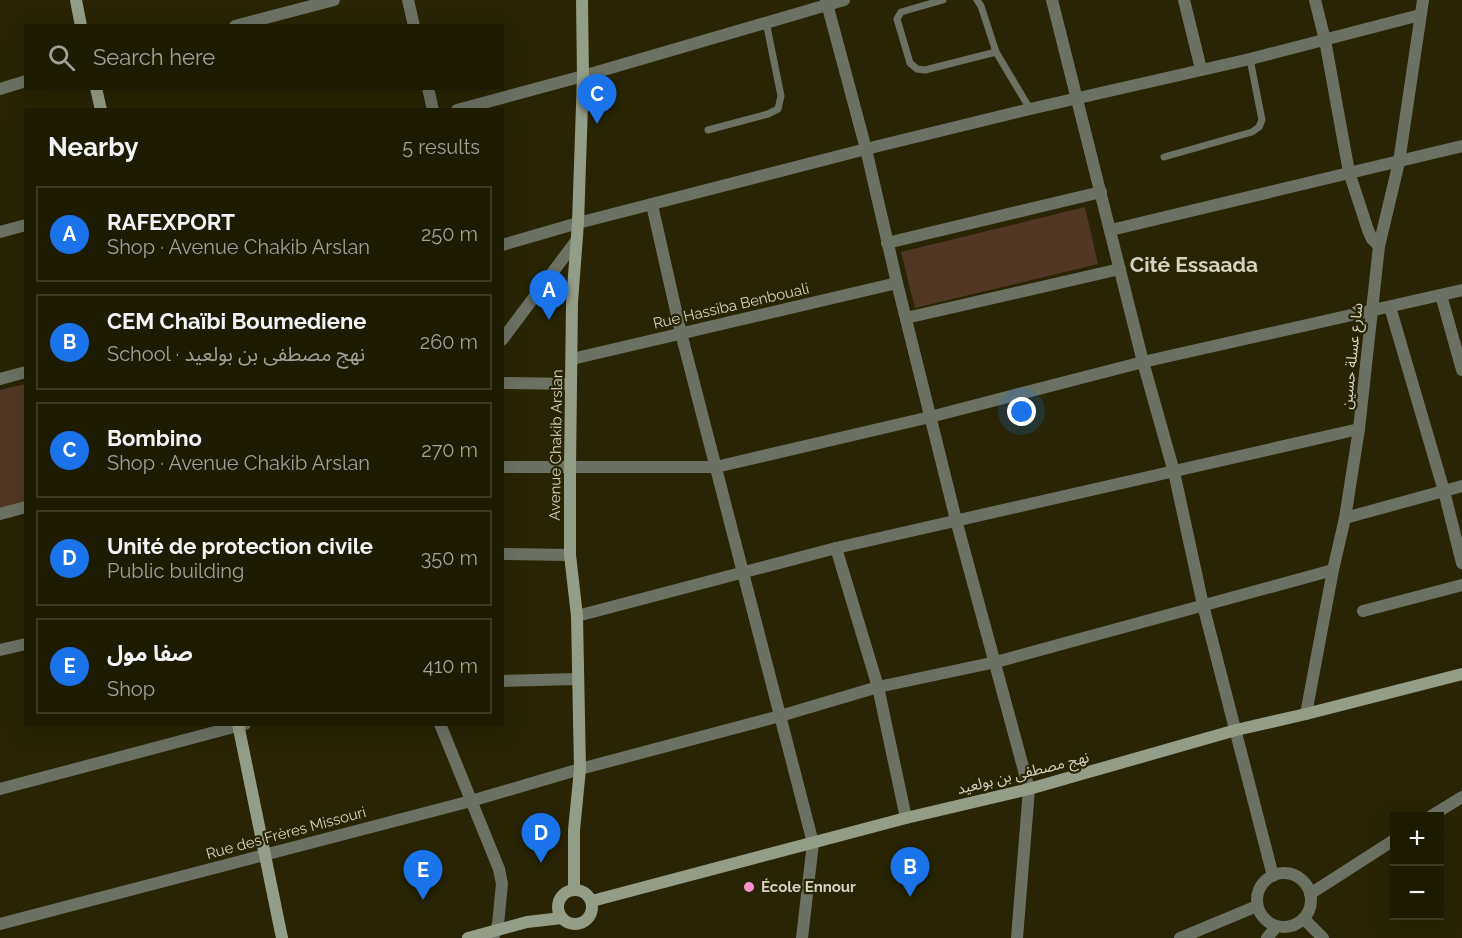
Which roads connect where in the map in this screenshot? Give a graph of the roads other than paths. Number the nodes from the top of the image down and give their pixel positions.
1 (76, 0) edge
2 (334, 0) edge
3 (408, 0) edge
4 (582, 0) edge
5 (844, 0) edge
6 (943, 0) edge
7 (977, 0) edge
8 (1052, 0) edge
9 (1184, 0) edge
10 (1315, 0) edge
11 (1423, 0) edge
12 (827, 2) edge
13 (1420, 15) junction
14 (766, 22) junction
15 (81, 24) edge
16 (242, 24) edge
17 (414, 24) edge
18 (1325, 40) junction
19 (996, 52) junction
20 (1250, 59) junction
21 (1201, 69) junction
22 (583, 76) junction
23 (24, 82) edge
24 (0, 88) edge
25 (96, 90) edge
26 (428, 90) edge
27 (1077, 99) junction
28 (101, 108) edge
29 (433, 108) edge
30 (464, 108) edge
31 (1030, 109) junction
32 (708, 130) dead end
33 (1462, 146) edge
34 (866, 149) junction
35 (1164, 157) dead end
36 (1399, 162) junction
37 (1349, 172) junction
38 (1101, 192) junction
39 (652, 205) junction
40 (578, 223) junction
41 (24, 226) edge
42 (1111, 230) junction
43 (0, 232) edge
44 (576, 241) junction
45 (887, 243) junction
46 (504, 244) edge
47 (1379, 246) junction
48 (1120, 269) junction
49 (897, 283) junction
50 (1462, 290) edge
51 (1441, 295) junction
52 (1390, 307) junction
53 (1371, 310) junction
54 (906, 318) junction
55 (681, 333) junction
56 (504, 337) edge
57 (572, 359) junction
58 (1143, 362) junction
59 (1462, 370) edge
60 (24, 373) edge
61 (0, 379) edge
62 (504, 383) edge
63 (571, 384) junction
64 (930, 417) junction
65 (1359, 429) junction
66 (504, 467) edge
67 (716, 467) junction
68 (570, 468) junction
69 (1174, 472) junction
70 (1462, 486) edge
71 (1444, 491) junction
72 (24, 508) edge
73 (0, 514) edge
74 (1345, 518) junction
75 (956, 520) junction
76 (836, 548) junction
77 (504, 555) edge
78 (570, 555) junction
79 (1462, 563) edge
80 (1333, 570) junction
81 (743, 573) junction
82 (1462, 585) edge
83 (1203, 605) junction
84 (1363, 611) dead end
85 (577, 616) junction
86 (24, 644) edge
87 (0, 650) edge
88 (996, 662) junction
89 (1462, 674) edge
90 (577, 679) junction
91 (504, 681) edge
92 (878, 687) junction
93 (1306, 714) junction
94 (780, 716) junction
95 (236, 726) edge
96 (240, 726) edge
97 (441, 726) edge
98 (1236, 730) junction
99 (580, 769) junction
100 (0, 789) edge
101 (1029, 789) junction
102 (1462, 797) edge
103 (471, 801) junction
104 (1438, 812) edge
105 (906, 818) junction
106 (813, 843) junction
107 (1390, 843) edge
108 (263, 855) junction
109 (1269, 878) junction
110 (574, 889) junction
111 (1310, 894) junction
112 (592, 901) junction
113 (558, 902) junction
114 (1257, 906) junction
115 (562, 918) junction
116 (1304, 919) junction
117 (527, 922) junction
118 (0, 924) edge
119 (574, 924) junction
120 (1276, 927) junction
121 (494, 935) edge
122 (282, 938) edge
123 (468, 938) edge
124 (572, 938) edge
125 (802, 938) edge
126 (1017, 938) edge
127 (1180, 938) edge
128 (1267, 938) edge
129 (1323, 938) edge

1 - 15 main road
2 - 16 street
3 - 17 street
4 - 22 main road, Avenue Chakib Arslan
5 - 12 street
6 - 19 lane
7 - 19 lane
8 - 27 street
9 - 21 street
10 - 18 street
11 - 13 street, شارع عسلة حسين
12 - 14 street
12 - 34 street
13 - 18 street
13 - 36 street, شارع عسلة حسين
14 - 22 street
14 - 32 lane
18 - 20 street
18 - 37 street
19 - 31 lane
20 - 21 street
20 - 35 lane
21 - 27 street
22 - 30 street
22 - 40 main road, Avenue Chakib Arslan
23 - 24 street
25 - 28 main road
26 - 29 street
27 - 31 street
27 - 38 street
31 - 34 street
33 - 36 street
34 - 39 street
34 - 45 street
36 - 37 street
36 - 47 street, شارع عسلة حسين
37 - 42 street
37 - 47 street
38 - 42 street
38 - 45 street
39 - 40 street
39 - 55 street
40 - 44 main road, Avenue Chakib Arslan
40 - 46 street
41 - 43 street
42 - 48 street
44 - 56 street
44 - 57 main road, Avenue Chakib Arslan
45 - 49 street
47 - 53 street, شارع عسلة حسين
48 - 54 street
48 - 58 street
49 - 54 street
49 - 55 street, Rue Hassiba Benbouali
50 - 51 street
51 - 52 street
51 - 59 street
52 - 53 street
52 - 71 street
53 - 58 street
53 - 65 street, شارع عسلة حسين
54 - 64 street
55 - 57 street, Rue Hassiba Benbouali
55 - 67 street
57 - 63 main road, Avenue Chakib Arslan
58 - 64 street
58 - 69 street
60 - 61 street
62 - 63 street
63 - 68 main road, Avenue Chakib Arslan
64 - 67 street
64 - 75 street
65 - 69 street
65 - 74 street, شارع عسلة حسين
66 - 68 street
67 - 68 street
67 - 81 street
68 - 78 main road, Avenue Chakib Arslan
69 - 75 street
69 - 83 street
70 - 71 street
71 - 74 street
71 - 79 street
72 - 73 street
74 - 80 street, شارع عسلة حسين
75 - 76 street
75 - 88 street
76 - 81 street
76 - 92 street
77 - 78 street
78 - 85 main road, Avenue Chakib Arslan
80 - 83 street, Rue des Frères Missouri
80 - 93 street, شارع عسلة حسين
81 - 85 street
81 - 94 street
82 - 84 street
83 - 88 street, Rue des Frères Missouri
83 - 98 street
85 - 90 main road, Avenue Chakib Arslan
86 - 87 street
88 - 92 street, Rue des Frères Missouri
88 - 101 street
89 - 93 main road, نهج مصطفى بن بولعيد
90 - 91 street
90 - 99 main road, Avenue Chakib Arslan
92 - 94 street, Rue des Frères Missouri
92 - 105 street
93 - 98 main road, نهج مصطفى بن بولعيد
94 - 99 street, Rue des Frères Missouri
94 - 106 street
95 - 100 street
96 - 108 main road
97 - 103 street
98 - 101 main road, نهج مصطفى بن بولعيد
98 - 109 street
99 - 103 street, Rue des Frères Missouri
99 - 110 main road, Avenue Chakib Arslan
101 - 105 main road, نهج مصطفى بن بولعيد
101 - 126 street
102 - 104 street
103 - 108 street, Rue des Frères Missouri
103 - 121 street
105 - 106 main road, نهج مصطفى بن بولعيد
106 - 112 main road, نهج مصطفى بن بولعيد
106 - 125 street
107 - 111 street
108 - 118 street, Rue des Frères Missouri
108 - 122 main road
109 - 111 street
109 - 114 street
110 - 112 main road
110 - 113 main road
111 - 116 street
112 - 119 main road
113 - 115 main road
113 - 117 main road
114 - 120 street
114 - 127 street
115 - 117 main road
115 - 119 main road
116 - 120 street
116 - 129 street
117 - 121 main road
119 - 124 main road
120 - 128 street
121 - 123 main road

